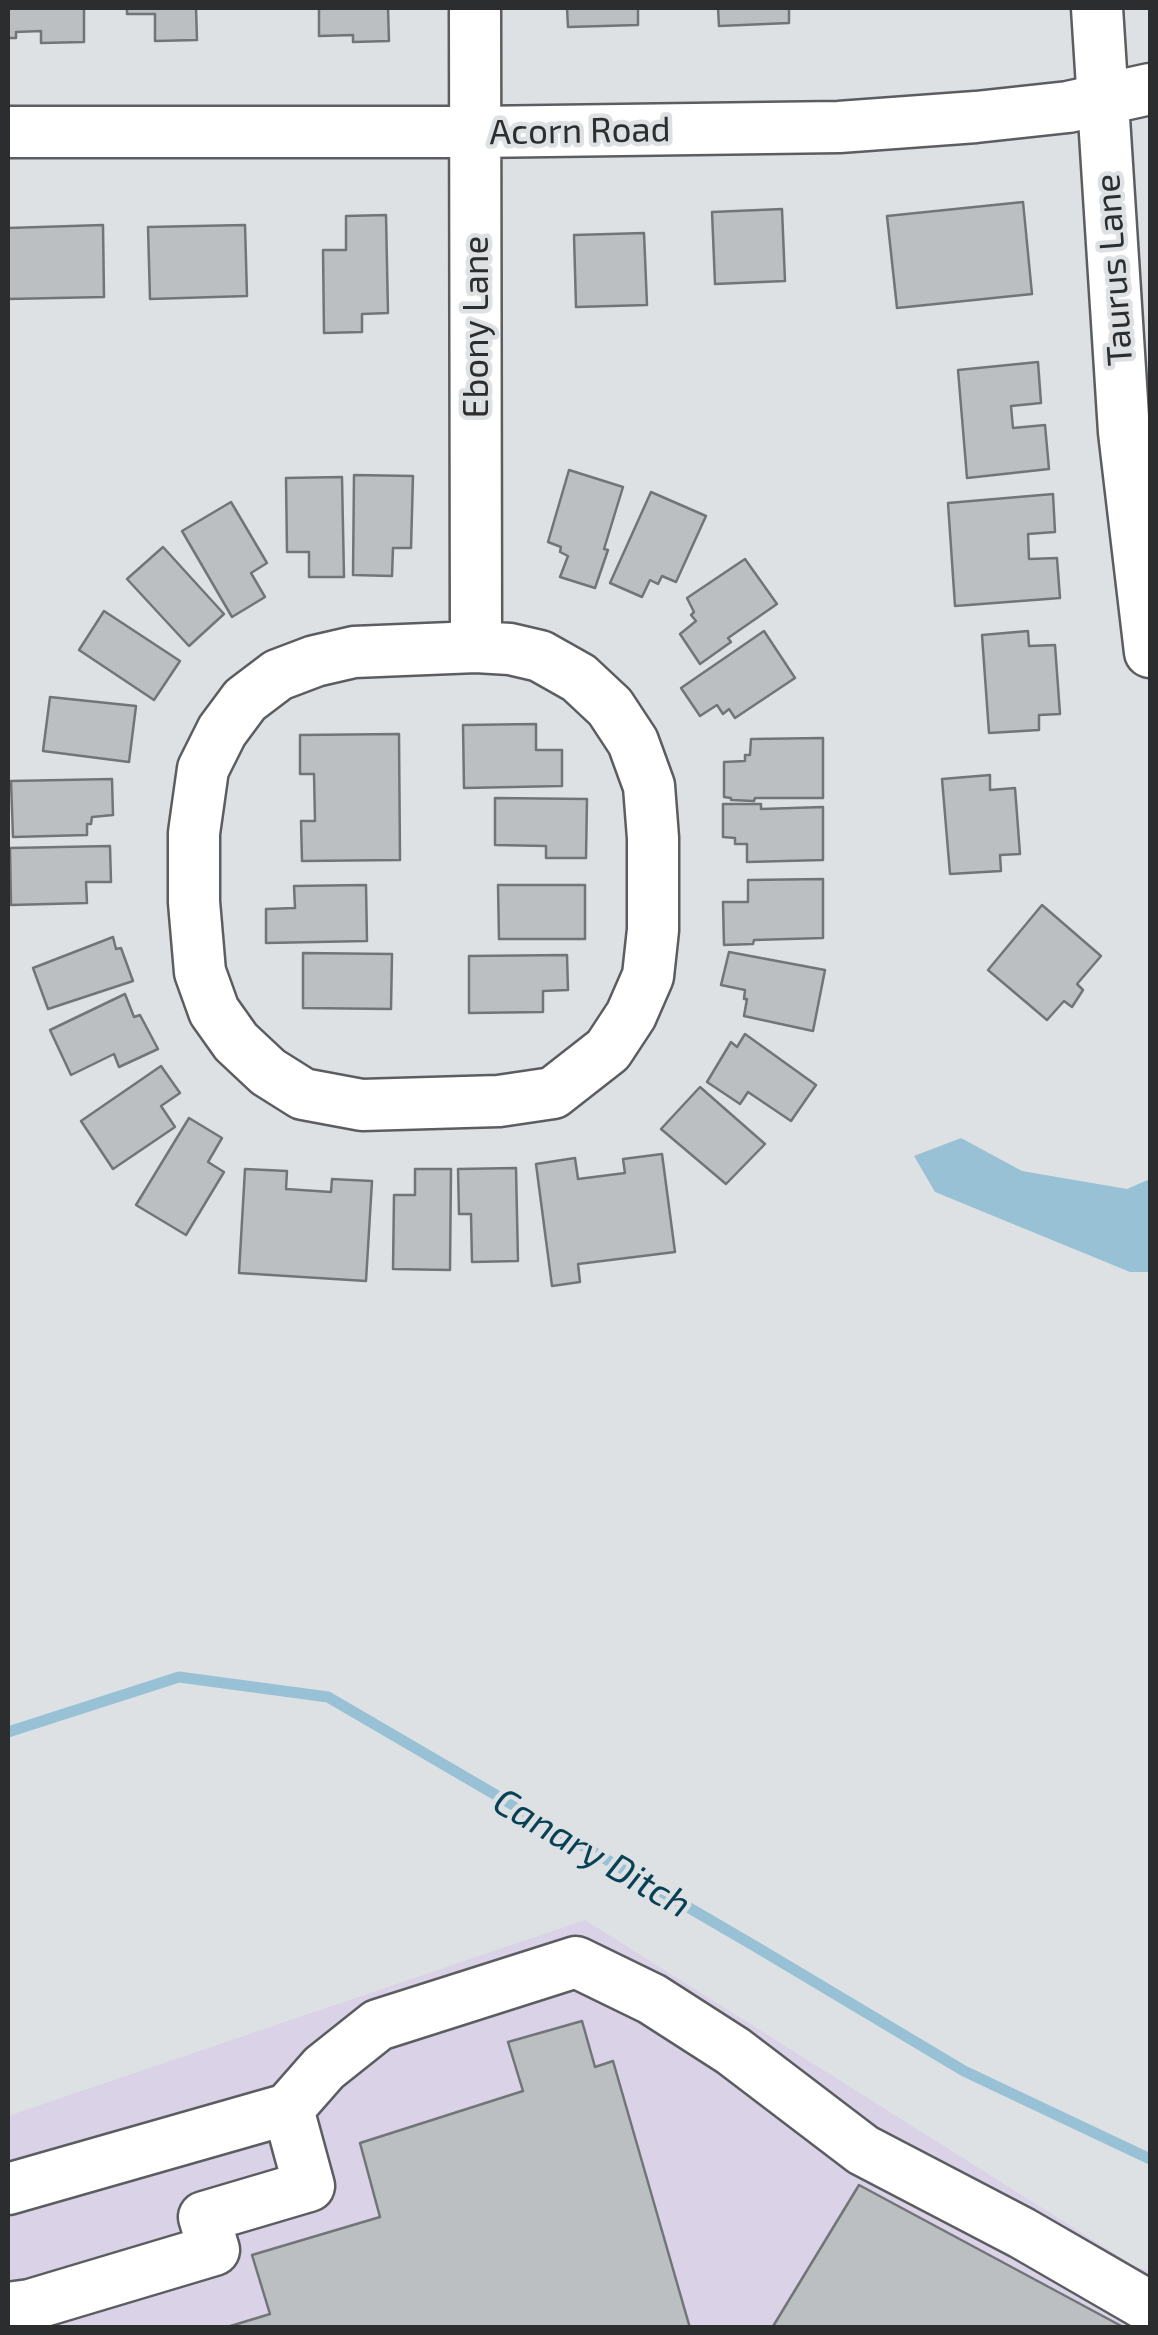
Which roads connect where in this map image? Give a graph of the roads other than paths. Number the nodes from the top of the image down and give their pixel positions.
1 (475, 8) edge
2 (1097, 8) edge
3 (1127, 94) edge
4 (8, 132) edge
5 (476, 132) junction
6 (476, 647) junction
7 (1150, 652) edge
8 (288, 2109) junction
9 (8, 2189) edge
10 (1150, 2307) edge
11 (8, 2308) edge

1 - 5 street, Ebony Lane
2 - 3 street, Taurus Lane
3 - 5 street, Acorn Road
3 - 7 street, Taurus Lane
4 - 5 street, Acorn Road
5 - 6 street, Ebony Lane
6 - 6 street
8 - 9 street
8 - 10 street
8 - 11 street

